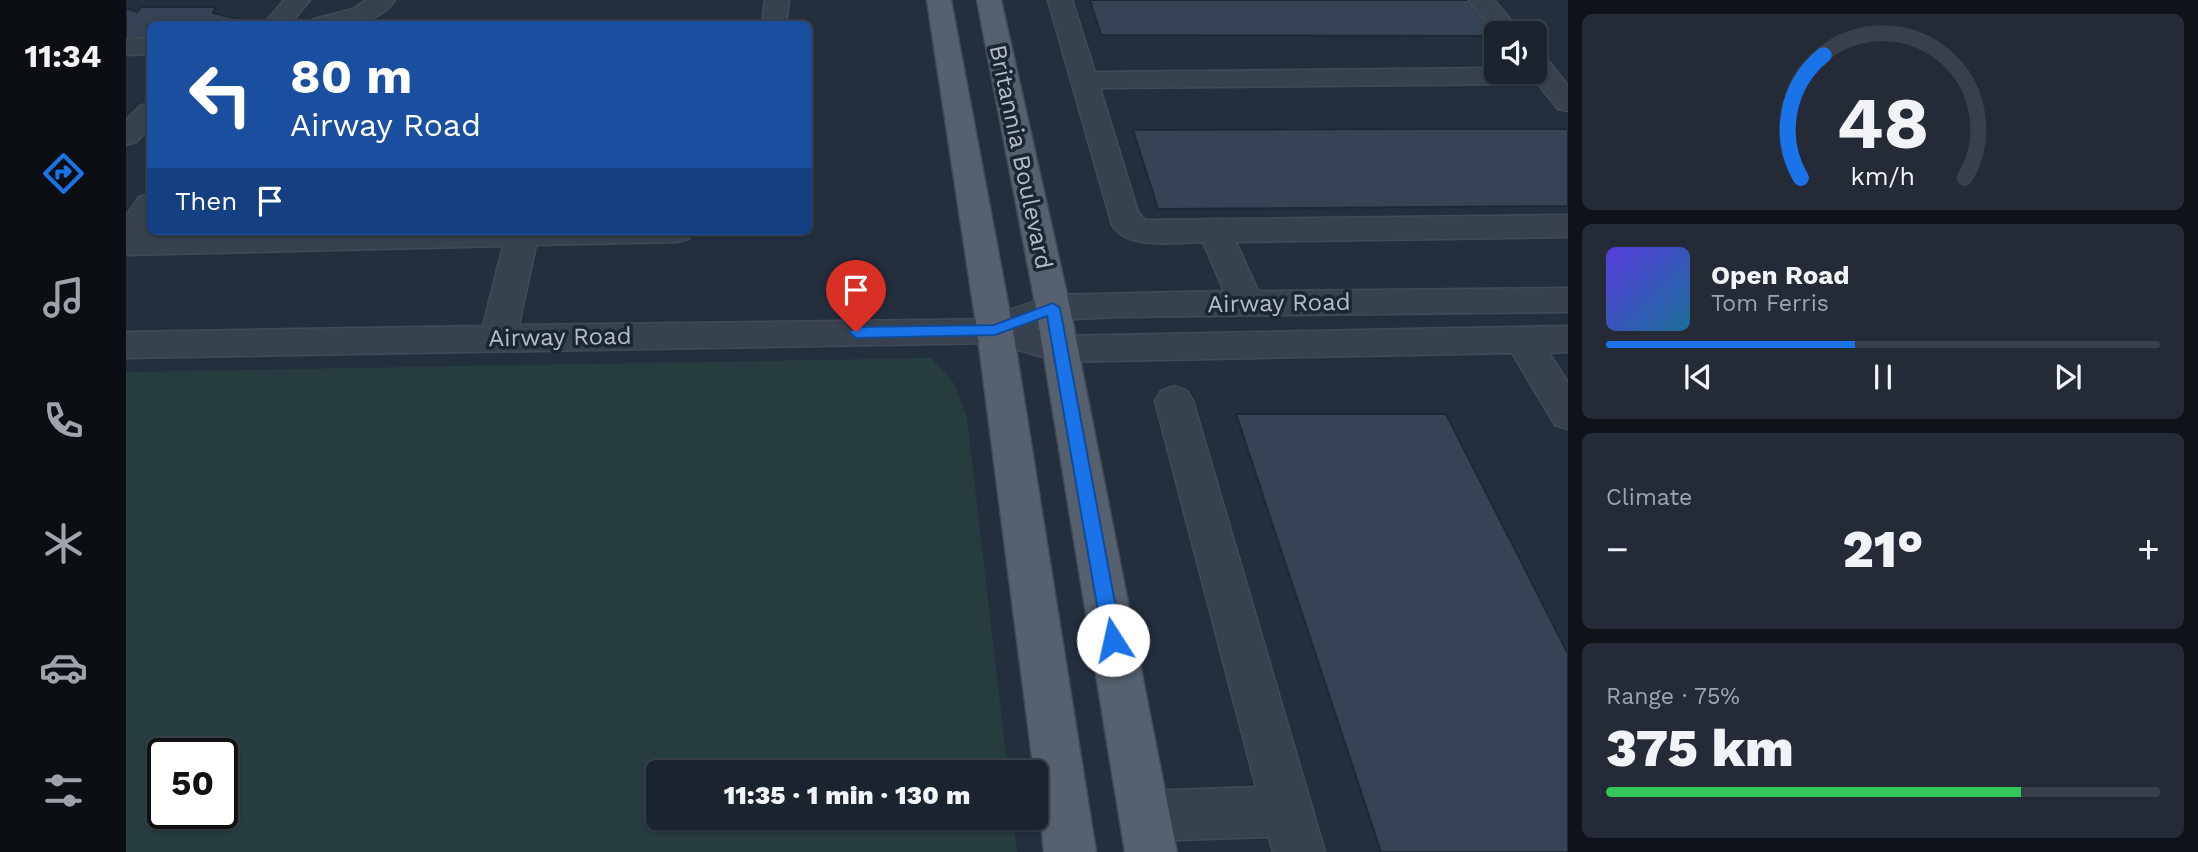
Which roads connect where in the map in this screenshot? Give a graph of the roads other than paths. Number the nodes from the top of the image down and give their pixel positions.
1 (298, 0) edge
2 (383, 0) edge
3 (777, 0) edge
4 (939, 0) edge
5 (989, 0) edge
6 (1059, 0) edge
7 (1481, 0) edge
8 (279, 21) edge
9 (335, 21) edge
10 (774, 21) edge
11 (1499, 21) edge
12 (1484, 71) edge
13 (1547, 78) edge
14 (1083, 80) junction
15 (1568, 103) edge
16 (147, 115) edge
17 (126, 136) edge
18 (147, 209) edge
19 (1568, 226) edge
20 (1215, 230) junction
21 (443, 235) edge
22 (522, 235) edge
23 (126, 243) edge
24 (1568, 300) edge
25 (1246, 304) junction
26 (1057, 328) junction
27 (995, 330) junction
28 (498, 338) junction
29 (1568, 339) edge
30 (1522, 340) junction
31 (126, 345) edge
32 (1174, 401) dead end
33 (1568, 414) edge
34 (1293, 832) edge
35 (1147, 834) edge
36 (1070, 852) edge

1 - 8 street
2 - 9 street
3 - 10 street
4 - 27 main road, Britannia Boulevard
5 - 26 main road, Britannia Boulevard
6 - 14 street
7 - 11 street
12 - 14 street
13 - 15 street
14 - 20 street
16 - 17 street
18 - 23 street
19 - 20 street
20 - 25 street
21 - 23 street
22 - 28 street
24 - 25 street, Airway Road
25 - 26 street, Airway Road
26 - 27 street, Airway Road
26 - 30 street, Airway Road
26 - 35 main road, Britannia Boulevard
27 - 28 street, Airway Road
27 - 36 main road, Britannia Boulevard
28 - 31 street, Airway Road
29 - 30 street, Airway Road
30 - 33 street
32 - 34 street
34 - 35 street

